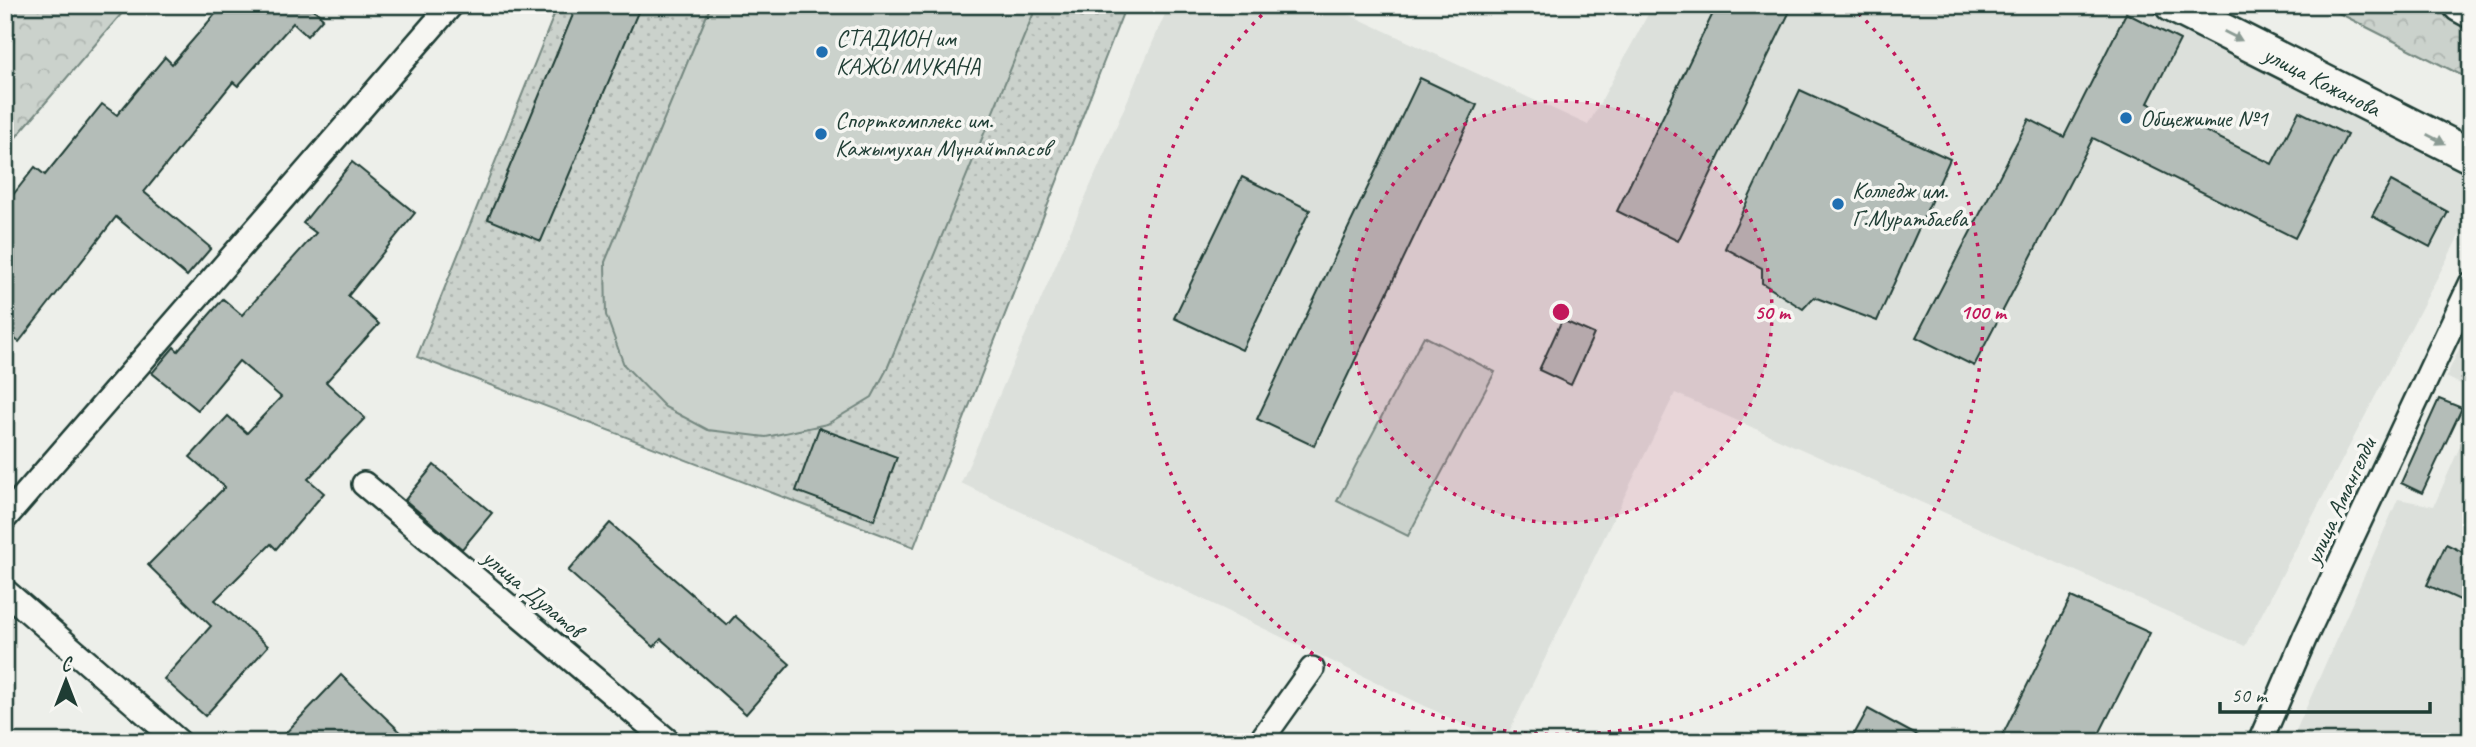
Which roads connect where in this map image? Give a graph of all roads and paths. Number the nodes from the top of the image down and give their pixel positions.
1 (451, 5) edge
2 (2172, 5) edge
3 (2460, 5) edge
4 (2471, 11) edge
5 (2471, 156) edge
6 (2471, 284) edge
7 (364, 484) dead end
8 (5, 518) edge
9 (5, 591) edge
10 (1312, 669) dead end
11 (179, 742) edge
12 (669, 742) edge
13 (1260, 742) edge
14 (2260, 742) edge

1 - 8 street
2 -> 5 street, улица Кожанова
3 - 4 street
6 - 14 street, улица Амангелди
7 - 12 street, улица Дулатов
9 - 11 street
10 - 13 street

